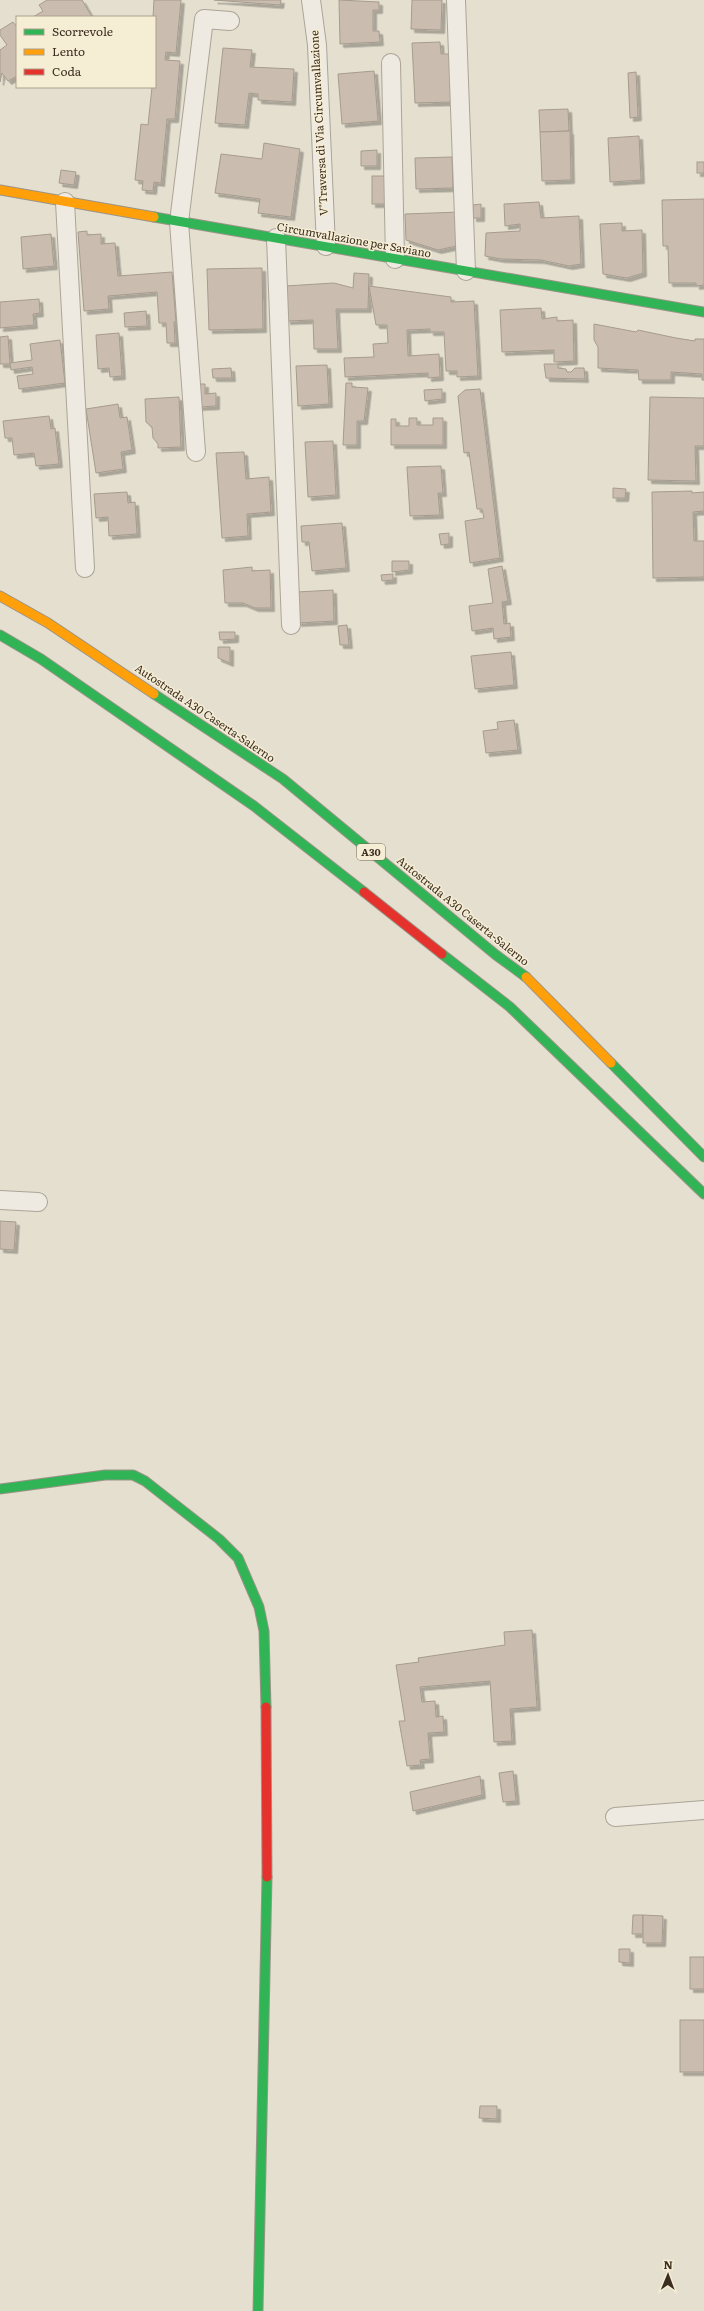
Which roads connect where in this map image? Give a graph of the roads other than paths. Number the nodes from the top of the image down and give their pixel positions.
1 (311, 0) edge
2 (456, 0) edge
3 (230, 21) dead end
4 (392, 63) dead end
5 (0, 190) edge
6 (65, 202) junction
7 (179, 222) junction
8 (276, 238) junction
9 (326, 246) junction
10 (395, 259) junction
11 (466, 272) junction
12 (704, 312) edge
13 (196, 452) dead end
14 (85, 568) dead end
15 (0, 596) edge
16 (291, 625) dead end
17 (0, 636) edge
18 (704, 1157) edge
19 (704, 1194) edge
20 (0, 1200) edge
21 (38, 1202) dead end
22 (0, 1489) edge
23 (704, 1810) edge
24 (615, 1817) dead end
25 (258, 2311) edge

1 - 9 street, V°Traversa di Via Circumvallazione
2 - 11 street
3 - 7 street
4 - 10 street
5 - 6 main road, Circumvallazione per Saviano
6 - 7 main road, Circumvallazione per Saviano
6 - 14 street
7 - 8 main road, Circumvallazione per Saviano
7 - 13 street
8 - 9 main road, Circumvallazione per Saviano
8 - 16 street
9 - 10 main road, Circumvallazione per Saviano
10 - 11 main road, Circumvallazione per Saviano
11 - 12 main road, Circumvallazione per Saviano
15 - 18 main road, Autostrada A30 Caserta-Salerno / A30
17 - 19 main road
20 - 21 street
22 - 25 main road
23 - 24 street

